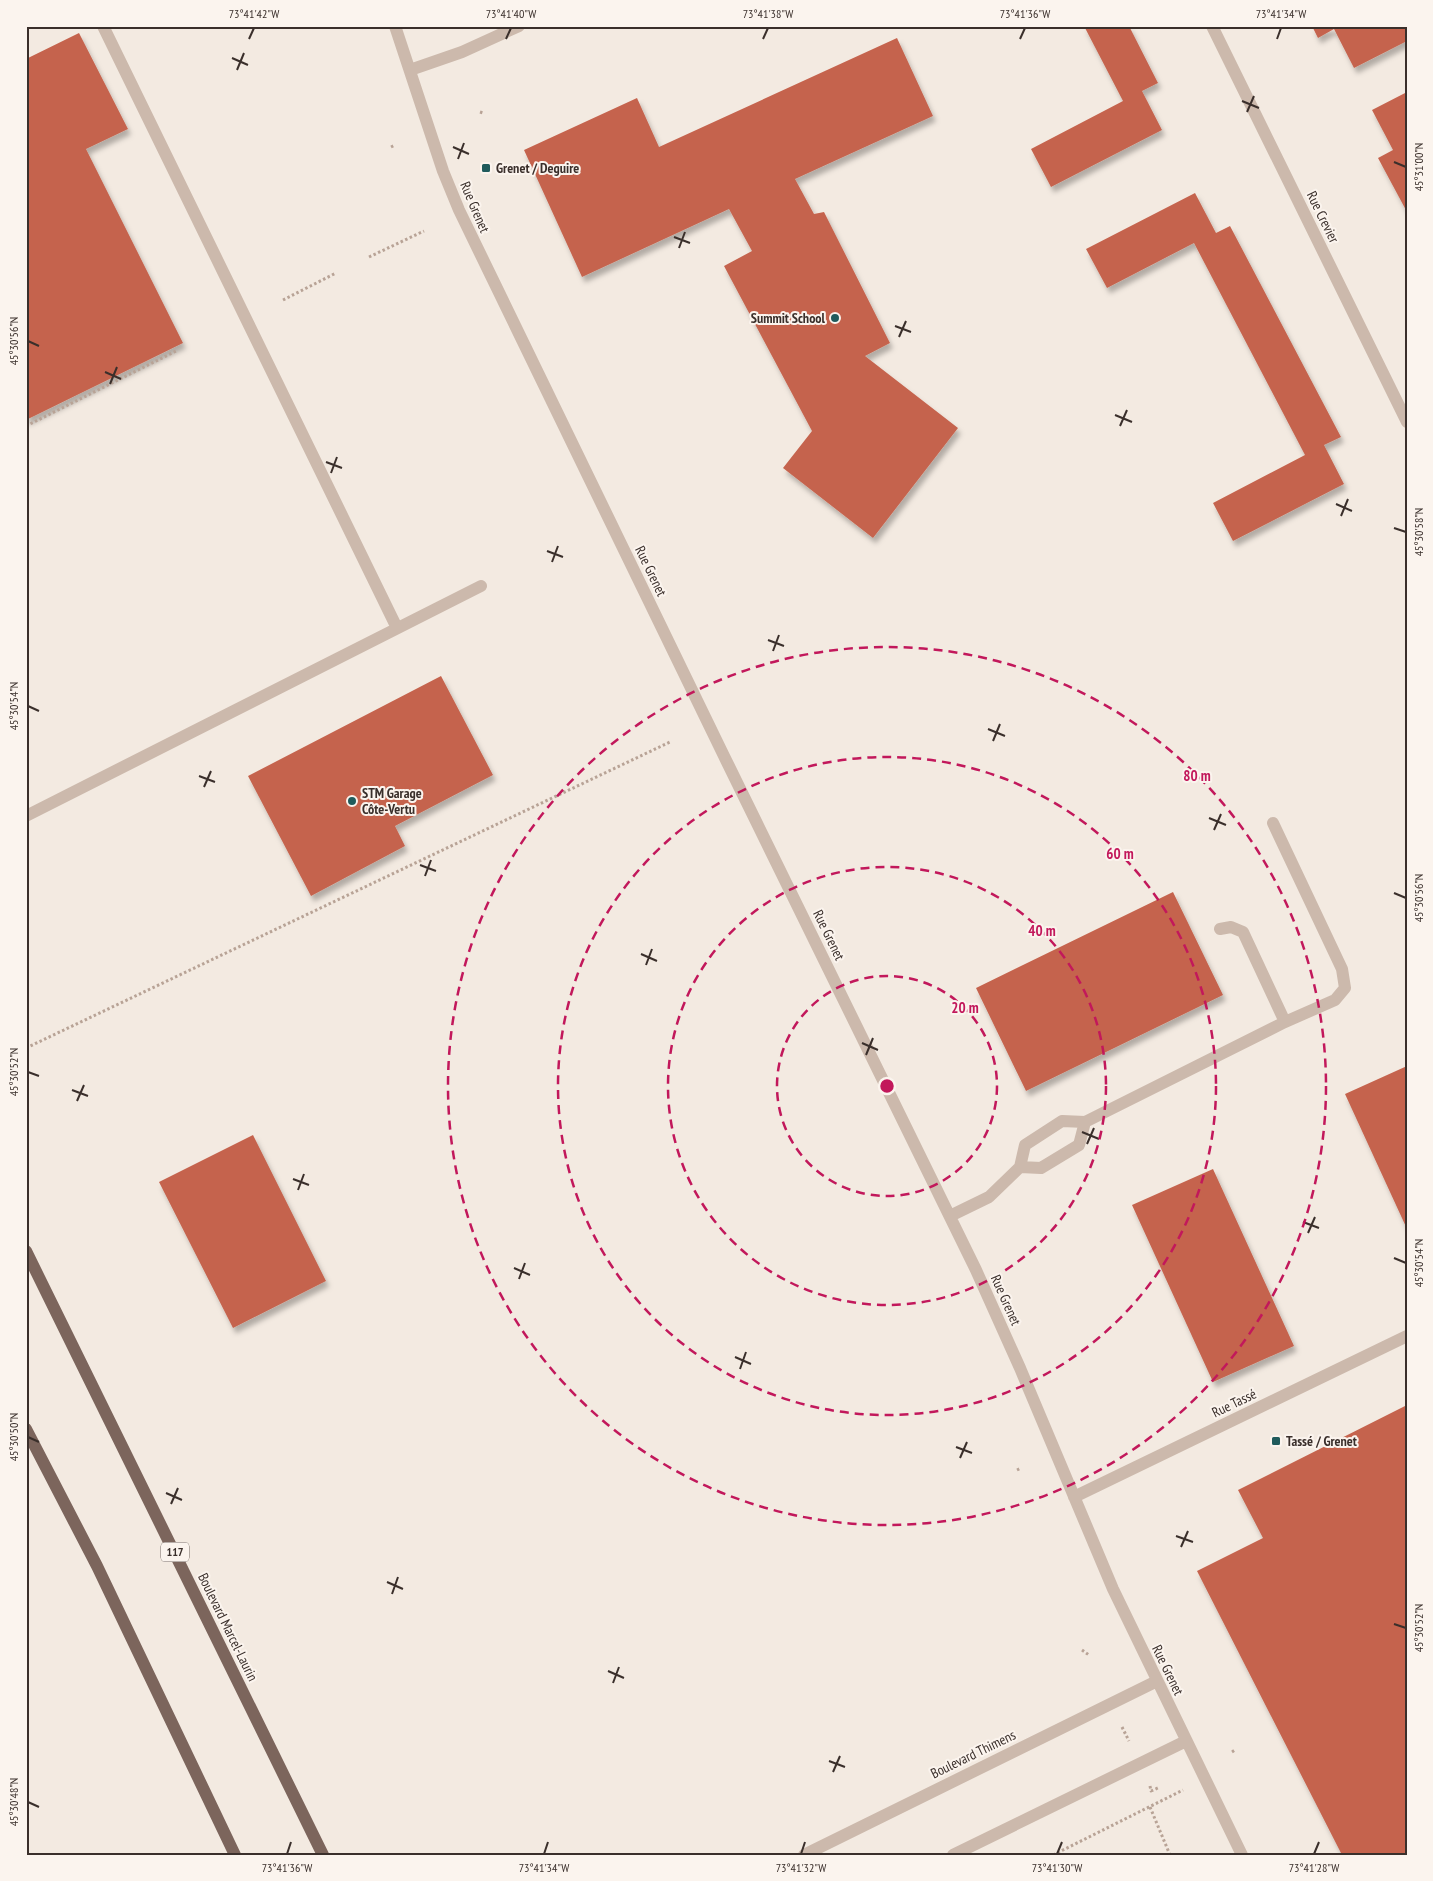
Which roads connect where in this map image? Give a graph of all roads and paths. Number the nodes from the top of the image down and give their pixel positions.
1 (102, 26) edge
2 (396, 26) edge
3 (520, 26) edge
4 (1212, 26) edge
5 (410, 70) junction
6 (424, 231) dead end
7 (369, 257) dead end
8 (336, 273) dead end
9 (283, 300) dead end
10 (178, 350) dead end
11 (1407, 422) edge
12 (26, 426) edge
13 (481, 586) dead end
14 (397, 628) junction
15 (670, 742) dead end
16 (26, 816) edge
17 (1273, 823) dead end
18 (1220, 930) dead end
19 (1285, 1022) junction
20 (26, 1048) edge
21 (1085, 1122) junction
22 (1020, 1167) junction
23 (950, 1216) junction
24 (26, 1251) edge
25 (1407, 1336) edge
26 (26, 1429) edge
27 (1074, 1497) junction
28 (1082, 1650) dead end
29 (1089, 1655) dead end
30 (1157, 1681) junction
31 (1122, 1727) dead end
32 (1186, 1741) junction
33 (1130, 1742) dead end
34 (1206, 1778) junction
35 (1160, 1787) dead end
36 (1151, 1791) dead end
37 (1150, 1807) junction
38 (215, 1814) junction
39 (226, 1855) edge
40 (235, 1855) edge
41 (323, 1855) edge
42 (804, 1855) edge
43 (953, 1855) edge
44 (1053, 1855) edge
45 (1170, 1855) edge
46 (1242, 1855) edge

1 - 14 street
2 - 5 street, Rue Grenet
3 - 5 street
4 - 11 street, Rue Crevier
5 - 23 street, Rue Grenet
6 - 7 path
8 - 9 path
10 - 12 path
13 - 14 street
14 - 16 street
15 - 20 path
17 - 19 street
18 - 19 street
19 - 21 street
21 - 22 street
21 - 22 street
22 - 23 street
23 - 27 street, Rue Grenet
24 - 41 main road, Boulevard Marcel-Laurin / 117
25 - 27 street, Rue Tassé
26 - 38 main road
27 - 30 street, Rue Grenet
28 - 29 path
30 - 32 street, Rue Grenet
30 - 42 street, Boulevard Thimens
31 - 33 path
32 - 34 street, Rue Grenet
32 - 43 street
34 - 37 path
34 - 46 street, Rue Grenet
35 - 36 path
37 - 44 path
37 - 45 path
38 - 39 main road
38 - 40 main road

